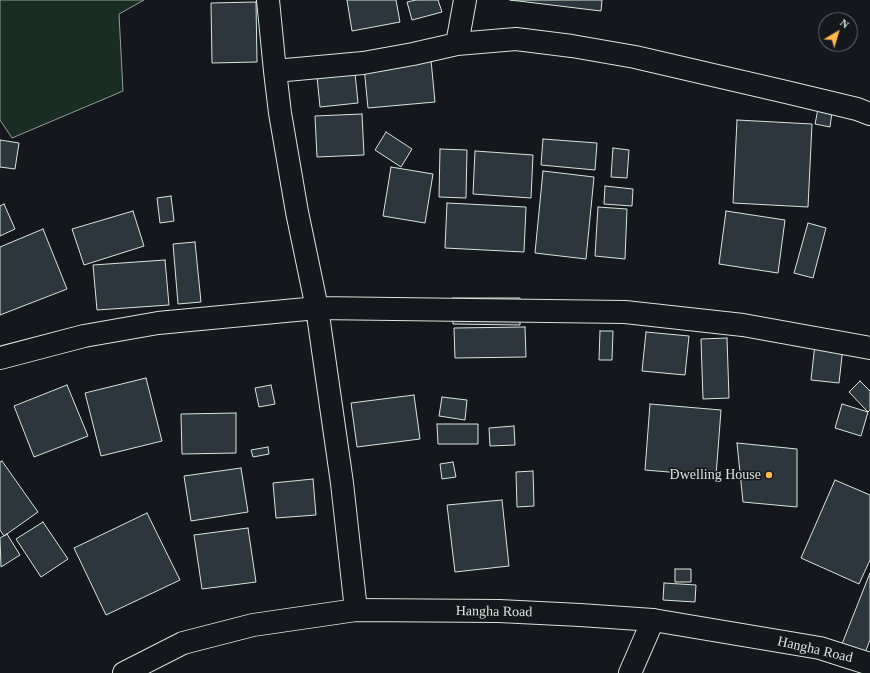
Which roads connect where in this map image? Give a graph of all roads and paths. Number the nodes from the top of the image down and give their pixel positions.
1 (268, 0) edge
2 (465, 0) edge
3 (457, 44) junction
4 (276, 71) junction
5 (870, 114) edge
6 (317, 308) junction
7 (870, 348) edge
8 (0, 358) edge
9 (356, 610) junction
10 (653, 620) junction
11 (870, 664) edge
12 (124, 673) edge
13 (630, 673) edge

1 - 4 main road
2 - 3 main road
3 - 4 main road
3 - 5 main road
4 - 6 main road
6 - 7 main road
6 - 8 main road
6 - 9 main road
9 - 10 main road, Hangha Road
9 - 12 main road, Hangha Road
10 - 11 main road, Hangha Road
10 - 13 main road

